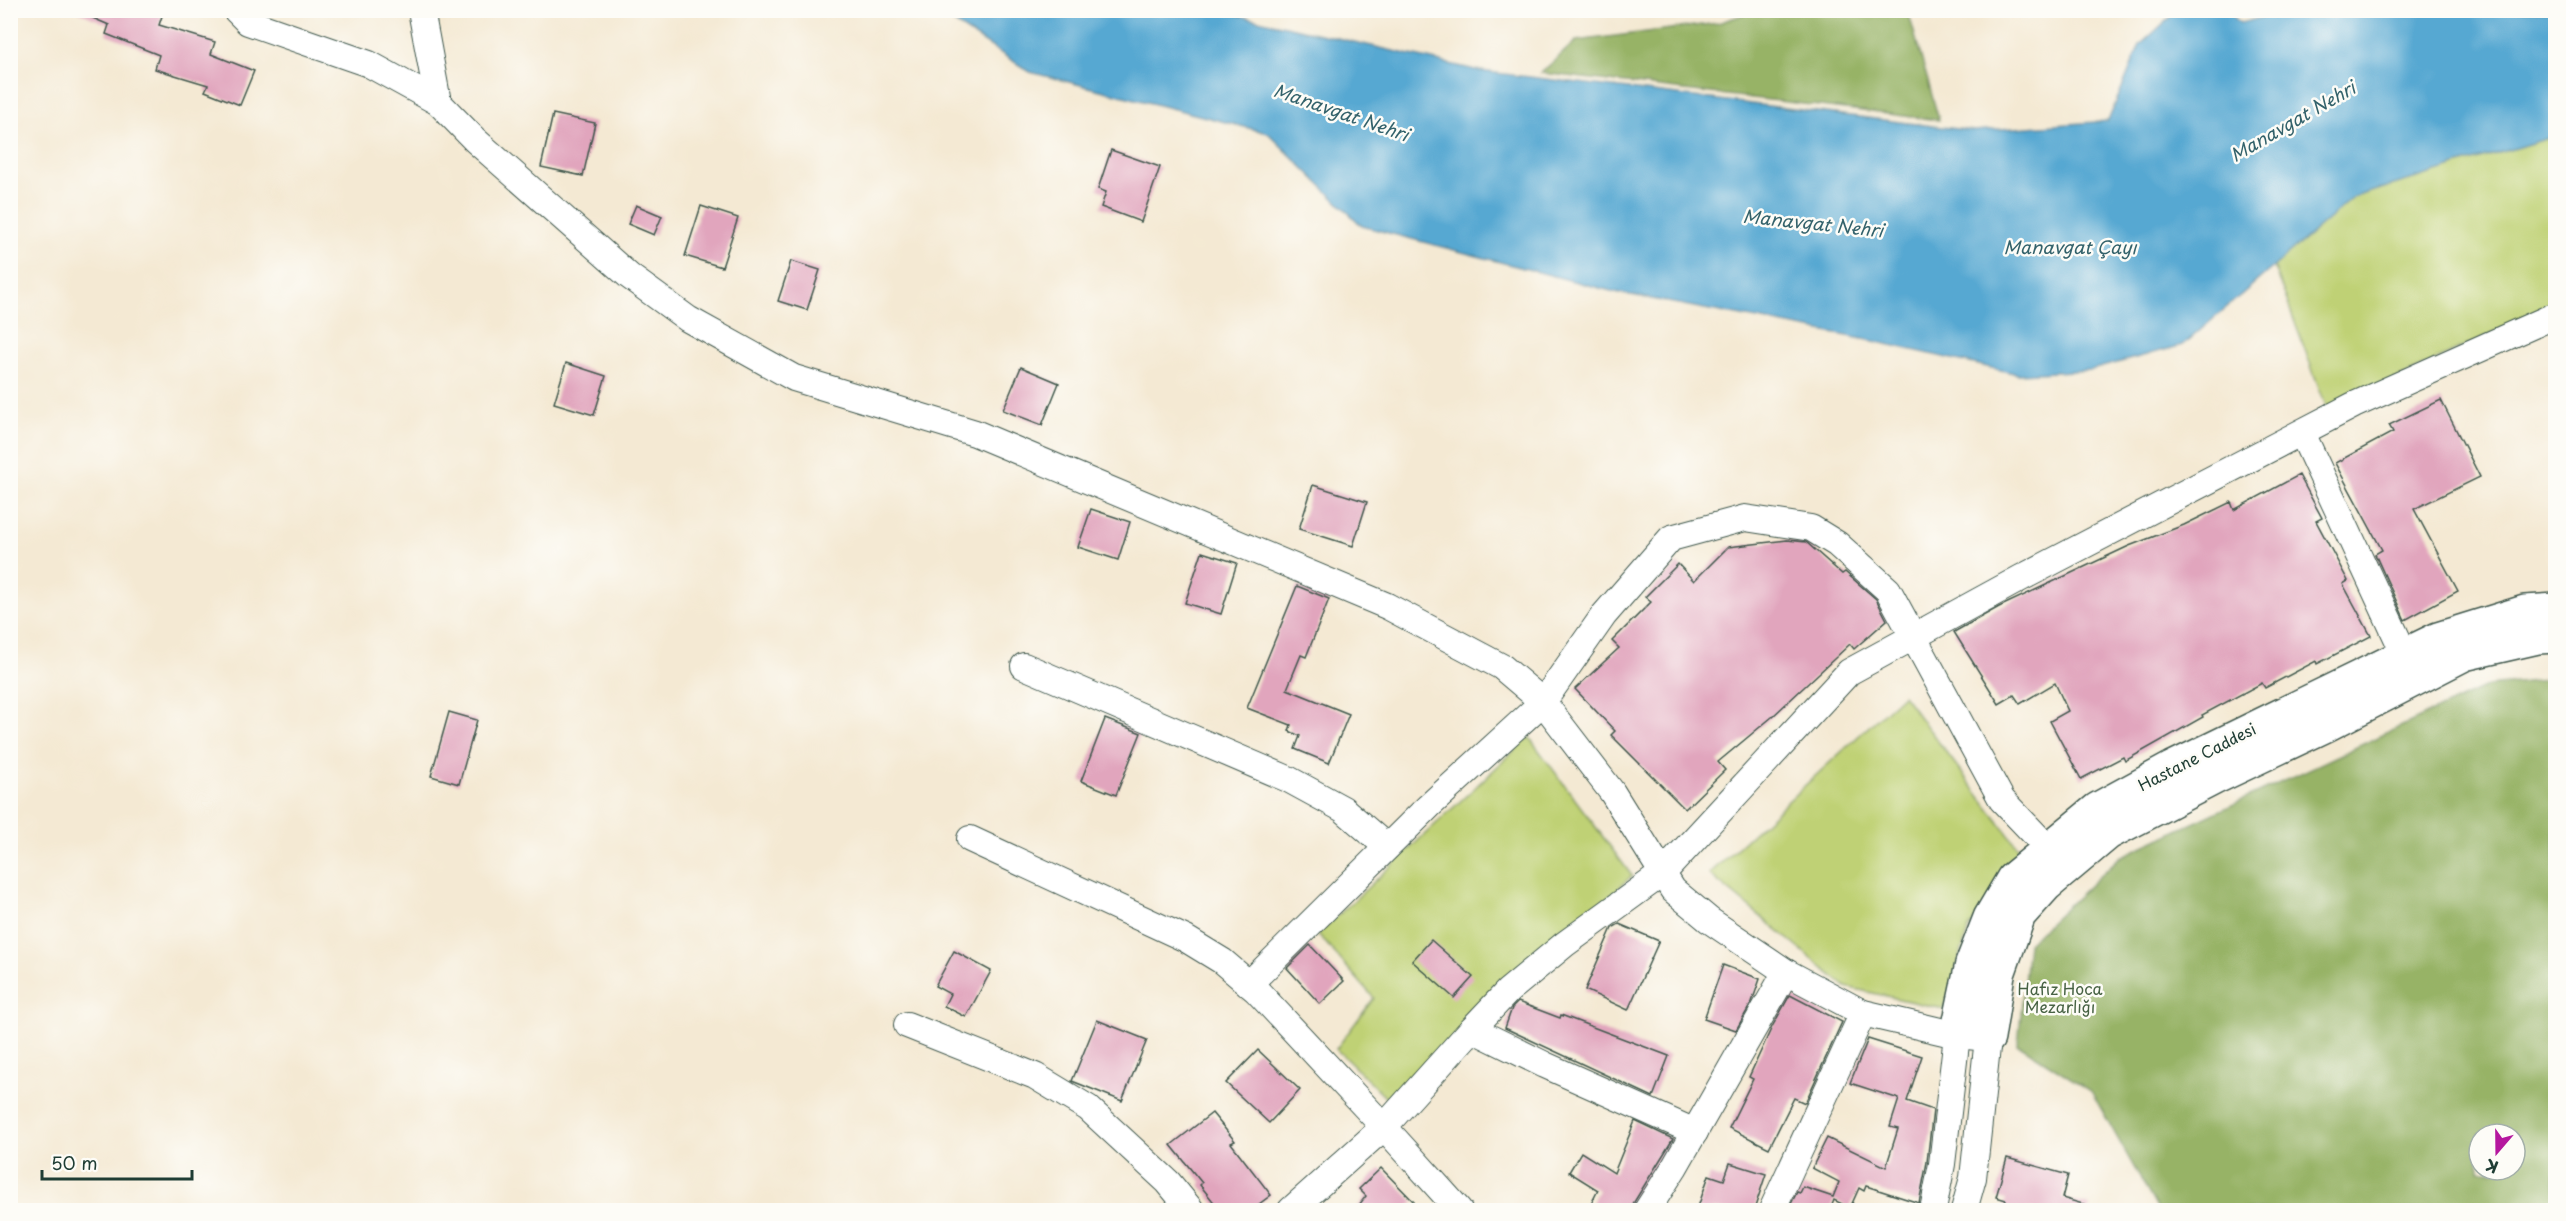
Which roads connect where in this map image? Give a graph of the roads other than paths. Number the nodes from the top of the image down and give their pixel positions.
1 (236, 10) edge
2 (421, 10) edge
3 (438, 102) junction
4 (2556, 315) edge
5 (2302, 433) junction
6 (2556, 610) edge
7 (1913, 635) junction
8 (2556, 636) edge
9 (2405, 655) junction
10 (1024, 666) dead end
11 (1543, 702) junction
12 (970, 839) dead end
13 (1387, 847) junction
14 (2048, 848) junction
15 (1663, 873) junction
16 (1786, 972) junction
17 (1249, 984) junction
18 (1863, 1013) junction
19 (907, 1025) dead end
20 (1472, 1029) junction
21 (1972, 1037) junction
22 (1384, 1127) junction
23 (1695, 1132) junction
24 (1652, 1209) edge
25 (1191, 1210) edge
26 (1292, 1210) edge
27 (1459, 1210) edge
28 (1772, 1210) edge
29 (1933, 1210) edge
30 (1964, 1210) edge

1 - 3 street
2 - 3 street
3 - 11 street
4 - 5 street
5 - 7 street
5 - 9 street
6 - 9 main road, Hastane Caddesi
7 - 11 street
7 - 14 street
7 - 15 street
8 - 21 main road, Hastane Caddesi
9 - 14 main road, Hastane Caddesi
10 - 13 street
11 - 13 street
11 - 15 street
12 - 17 street
13 - 17 street
14 - 21 main road, Hastane Caddesi
15 - 16 street
15 - 20 street
16 - 18 street
16 - 23 street
17 - 22 street
18 - 21 street
18 - 28 street
19 - 25 street
20 - 22 street
20 - 23 street
21 - 29 street
21 - 30 street
22 - 26 street
22 - 27 street
23 - 24 street

